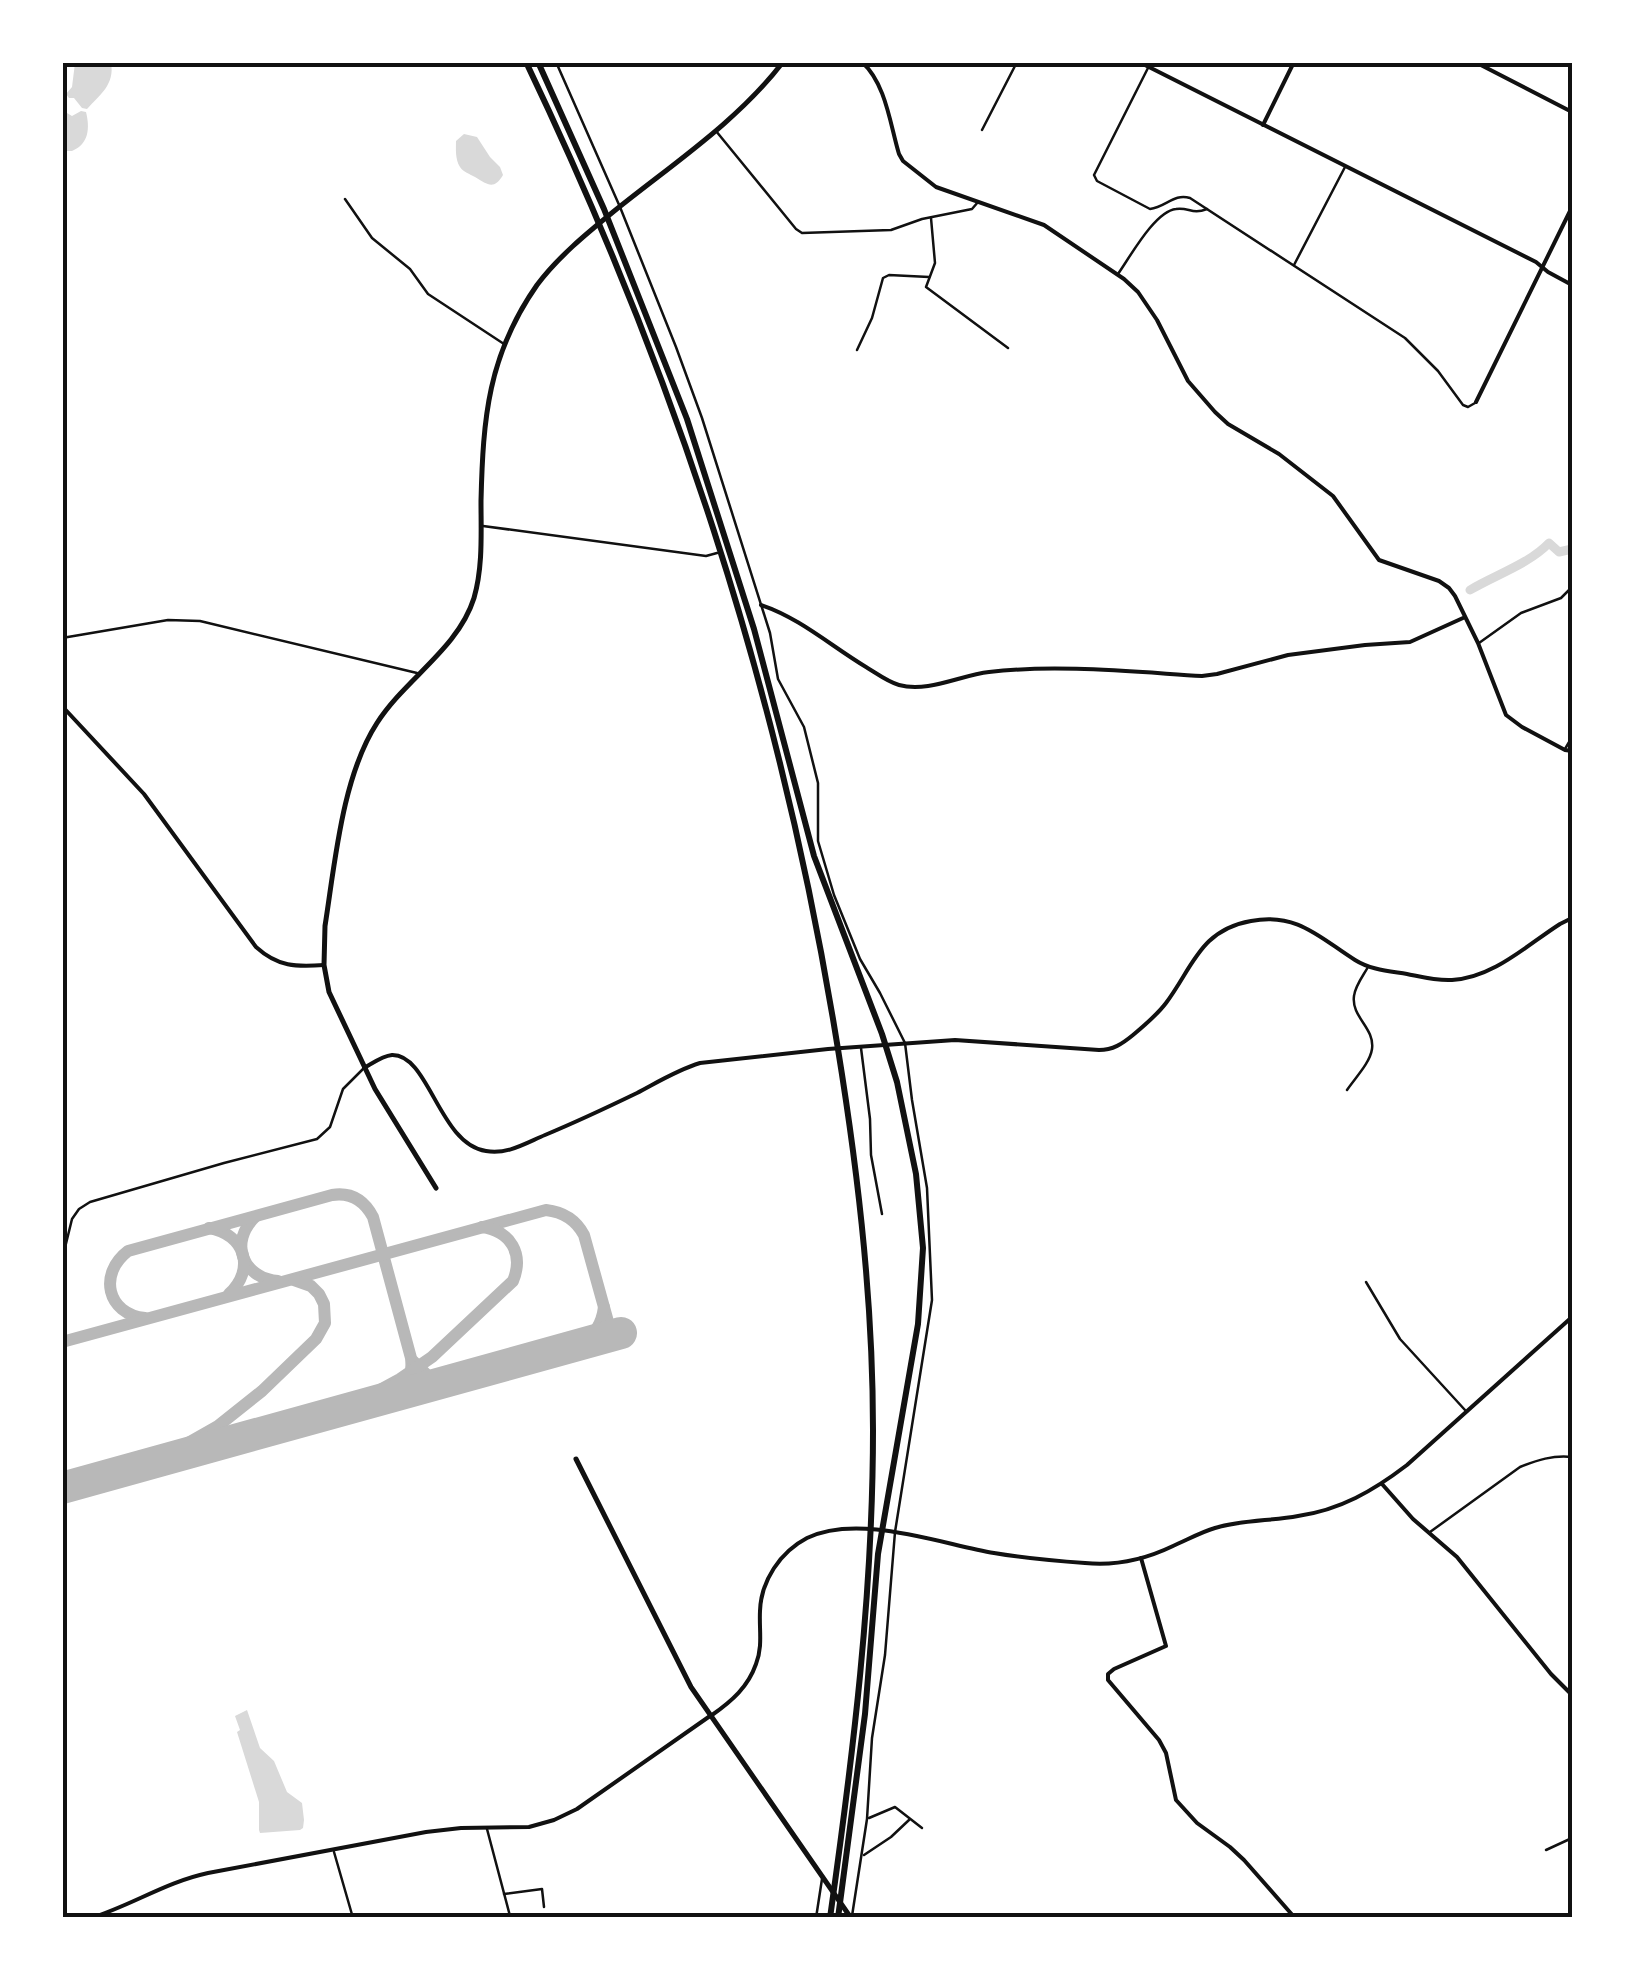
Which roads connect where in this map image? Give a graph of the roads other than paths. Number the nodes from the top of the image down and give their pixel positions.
1 (526, 62) edge
2 (538, 62) edge
3 (556, 62) edge
4 (783, 62) edge
5 (862, 62) edge
6 (1016, 62) edge
7 (1139, 62) edge
8 (1294, 62) edge
9 (1475, 62) edge
10 (1150, 65) edge
11 (1572, 112) edge
12 (1263, 125) junction
13 (714, 130) junction
14 (982, 130) dead end
15 (1345, 166) junction
16 (345, 199) dead end
17 (979, 201) junction
18 (1572, 207) edge
19 (617, 209) junction
20 (1207, 209) junction
21 (931, 217) junction
22 (1294, 266) junction
23 (1543, 267) junction
24 (1118, 275) junction
25 (931, 277) junction
26 (1572, 286) edge
27 (504, 344) junction
28 (1008, 348) dead end
29 (857, 350) dead end
30 (1476, 402) joint
31 (481, 526) junction
32 (741, 545) junction
33 (1572, 587) edge
34 (762, 605) junction
35 (1465, 617) junction
36 (62, 638) edge
37 (1478, 643) junction
38 (419, 674) junction
39 (62, 706) edge
40 (1572, 738) edge
41 (1570, 752) edge
42 (1572, 918) edge
43 (324, 964) junction
44 (1368, 966) junction
45 (903, 1043) junction
46 (860, 1046) junction
47 (364, 1068) junction
48 (1347, 1090) dead end
49 (436, 1188) dead end
50 (882, 1214) dead end
51 (62, 1260) edge
52 (1366, 1282) dead end
53 (1572, 1317) edge
54 (1466, 1411) junction
55 (1572, 1457) edge
56 (576, 1459) dead end
57 (1382, 1484) junction
58 (894, 1532) junction
59 (1429, 1533) junction
60 (1141, 1558) junction
61 (1572, 1695) edge
62 (710, 1716) junction
63 (868, 1819) junction
64 (909, 1820) junction
65 (486, 1828) junction
66 (922, 1828) dead end
67 (1572, 1838) edge
68 (333, 1850) junction
69 (1546, 1850) dead end
70 (862, 1856) junction
71 (824, 1879) junction
72 (504, 1894) junction
73 (544, 1908) dead end
74 (851, 1917) edge
75 (91, 1918) edge
76 (354, 1918) edge
77 (500, 1918) edge
78 (816, 1918) edge
79 (830, 1918) edge
80 (838, 1918) edge
81 (1295, 1918) edge

1 - 79 highway
2 - 80 highway
3 - 19 street
4 - 13 highway
5 - 17 street
6 - 14 street
7 - 10 street
8 - 12 street
9 - 11 street
10 - 12 street
10 - 20 street
12 - 15 street
13 - 19 highway
13 - 21 street
15 - 22 street
15 - 23 street
16 - 27 street
17 - 21 street
17 - 24 street
18 - 23 street
19 - 27 highway
19 - 32 street
20 - 22 street
20 - 24 street
21 - 25 street
22 - 30 street
23 - 26 street
23 - 30 street
24 - 35 street
25 - 28 street
25 - 29 street
27 - 31 highway
31 - 32 street
31 - 38 highway
32 - 34 street
33 - 37 street
34 - 35 street
34 - 45 street
35 - 37 street
36 - 38 street
37 - 41 street
38 - 43 highway
39 - 43 street
40 - 41 street
42 - 44 street
43 - 47 highway
44 - 45 street
44 - 48 street
45 - 46 street
45 - 58 street
46 - 47 street
46 - 50 street
47 - 49 highway
47 - 51 street
52 - 54 street
53 - 54 street
54 - 57 street
55 - 59 street
56 - 62 highway
57 - 59 street
57 - 60 street
58 - 60 street
58 - 62 street
58 - 63 street
59 - 61 street
60 - 81 street
62 - 65 street
62 - 71 highway
63 - 64 street
63 - 70 street
64 - 66 street
64 - 70 street
65 - 68 street
65 - 72 street
67 - 69 street
68 - 75 street
68 - 76 street
70 - 74 street
71 - 74 highway
71 - 78 street
72 - 73 street
72 - 77 street

